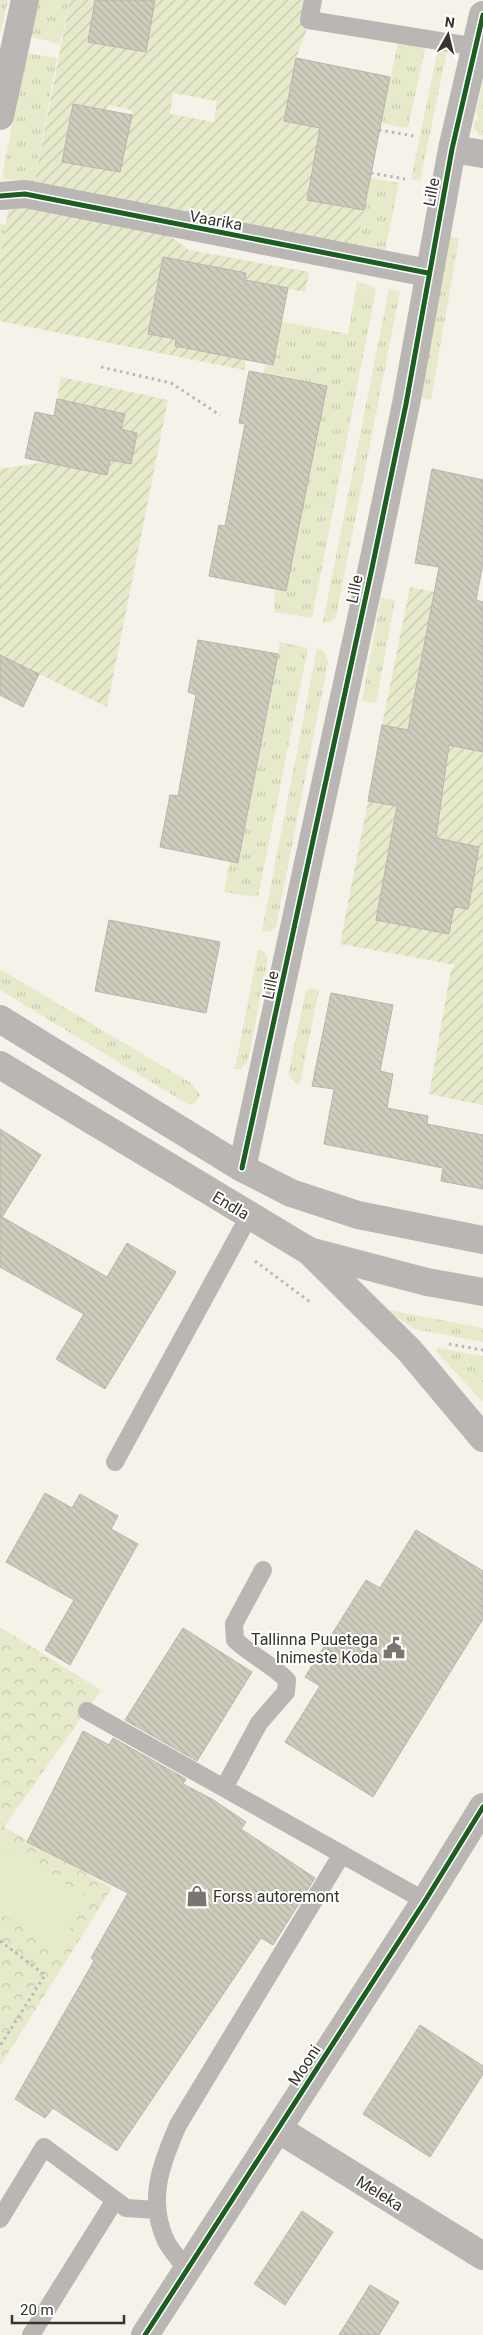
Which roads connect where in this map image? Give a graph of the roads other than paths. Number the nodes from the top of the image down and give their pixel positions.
1 (24, 0) edge
2 (313, 0) edge
3 (483, 14) edge
4 (477, 47) junction
5 (0, 116) edge
6 (452, 149) junction
7 (483, 154) edge
8 (13, 195) edge
9 (428, 273) junction
10 (0, 1020) edge
11 (0, 1066) edge
12 (242, 1168) junction
13 (249, 1216) junction
14 (483, 1240) edge
15 (309, 1251) junction
16 (483, 1292) edge
17 (483, 1438) edge
18 (115, 1462) dead end
19 (263, 1570) dead end
20 (87, 1711) dead end
21 (224, 1788) junction
22 (483, 1807) edge
23 (342, 1854) junction
24 (425, 1901) junction
25 (278, 2129) junction
26 (114, 2200) junction
27 (156, 2210) junction
28 (0, 2219) edge
29 (483, 2256) edge
30 (187, 2269) junction
31 (31, 2335) edge
32 (145, 2335) edge

1 - 5 street
2 - 4 lane
3 - 4 street, Lille
4 - 6 street, Lille
6 - 7 street
6 - 9 street, Lille
8 - 9 street, Vaarika
9 - 12 street, Lille
10 - 12 main road
11 - 13 main road, Endla
12 - 14 main road
13 - 15 main road, Endla
13 - 18 lane
15 - 16 main road, Endla
15 - 17 street
19 - 21 lane
20 - 21 lane
21 - 23 lane
22 - 24 street, Mooni
23 - 24 lane
23 - 27 lane
24 - 25 street, Mooni
25 - 29 street, Meleka
25 - 30 street, Mooni
26 - 27 lane
26 - 28 lane
26 - 31 lane
27 - 30 lane
30 - 32 street, Mooni

